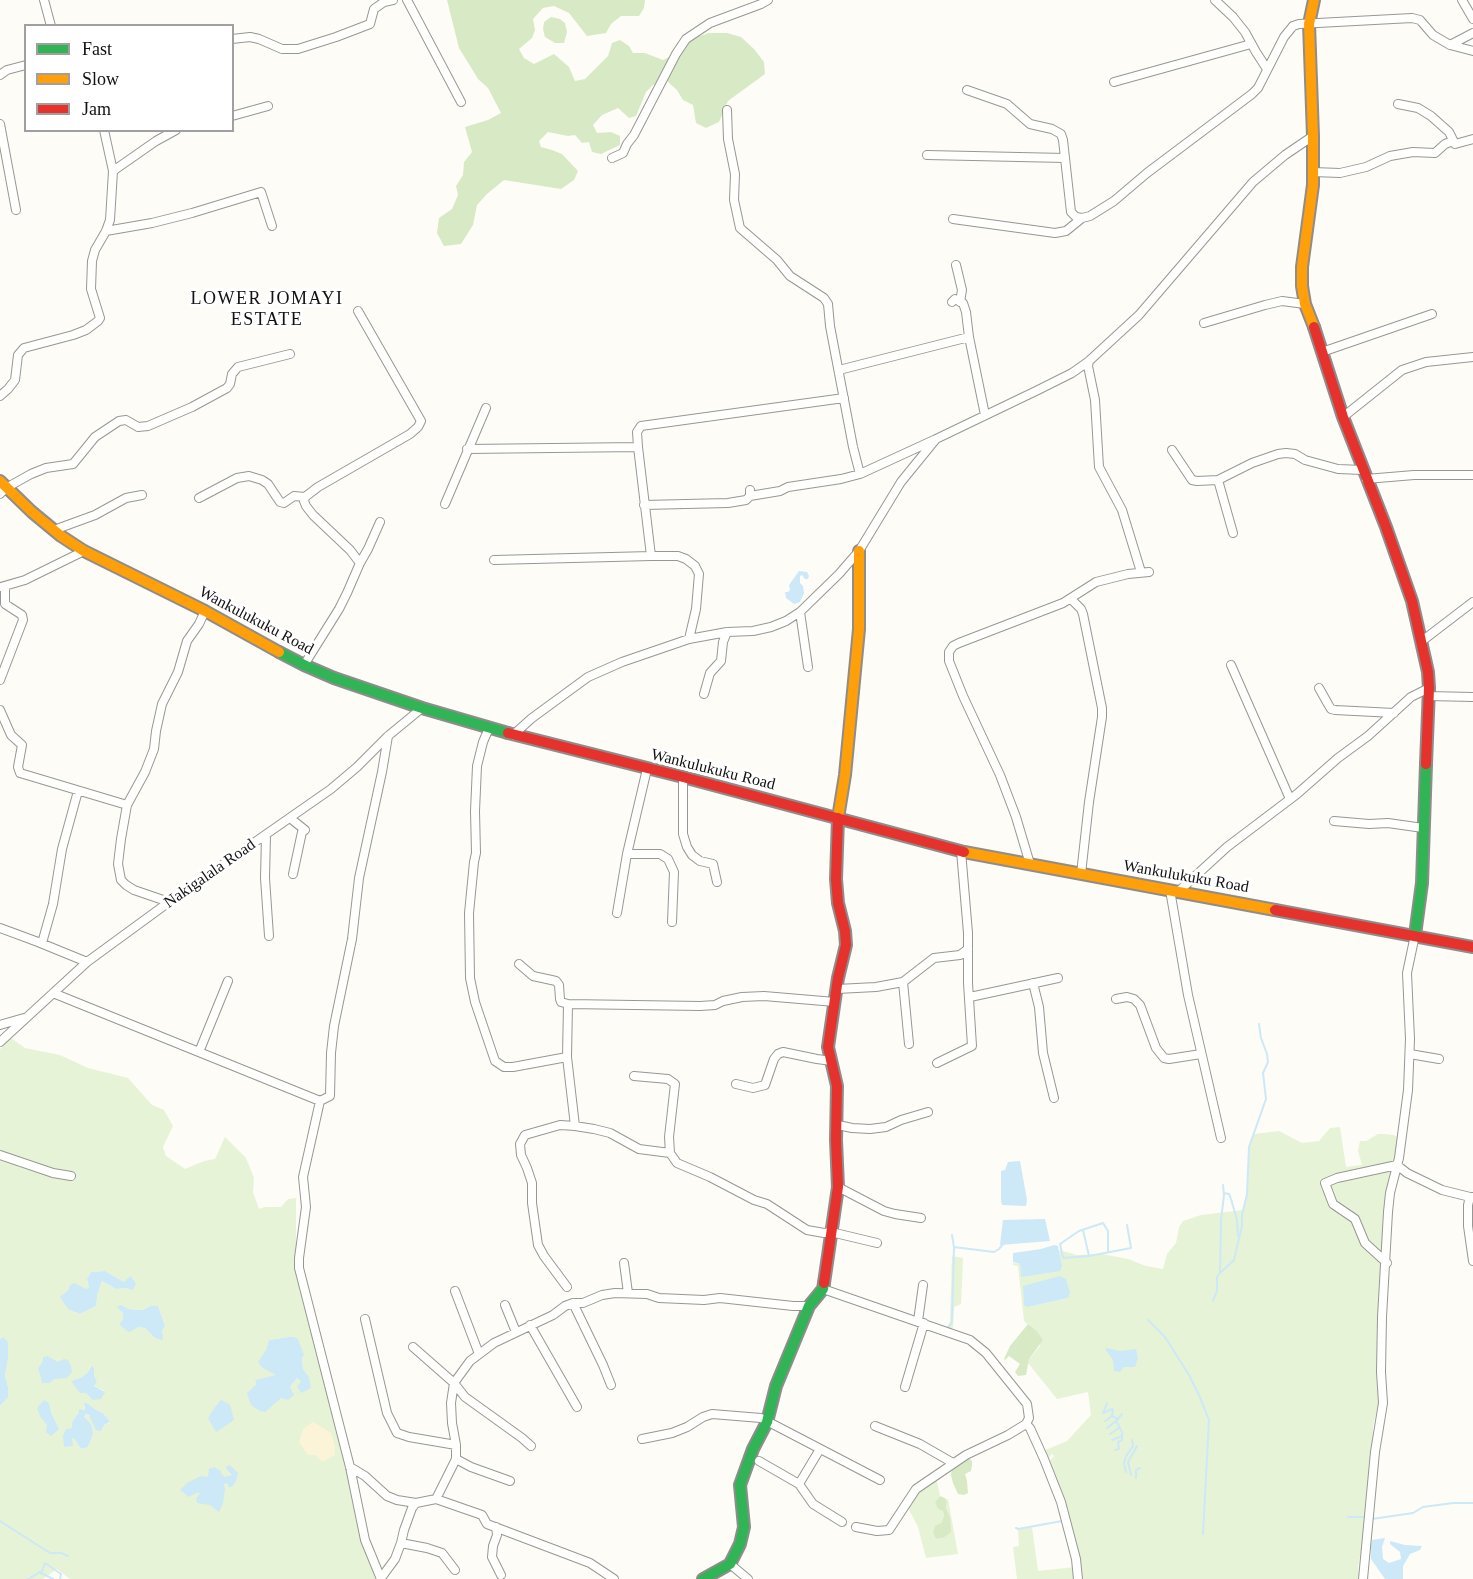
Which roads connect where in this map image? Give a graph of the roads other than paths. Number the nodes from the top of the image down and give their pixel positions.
1 (44, 0) edge
2 (393, 0) edge
3 (407, 0) edge
4 (768, 0) edge
5 (1215, 0) edge
6 (1314, 0) edge
7 (1462, 0) edge
8 (1473, 19) edge
9 (50, 24) edge
10 (1309, 24) junction
11 (1473, 33) edge
12 (234, 39) edge
13 (1251, 44) junction
14 (1450, 45) junction
15 (1473, 51) edge
16 (24, 66) edge
17 (1267, 69) junction
18 (0, 75) edge
19 (1114, 82) dead end
20 (967, 90) dead end
21 (461, 102) dead end
22 (1398, 104) dead end
23 (268, 106) dead end
24 (727, 110) dead end
25 (234, 115) edge
26 (0, 123) edge
27 (104, 132) edge
28 (172, 132) edge
29 (1313, 136) junction
30 (1473, 139) edge
31 (1455, 144) junction
32 (927, 155) dead end
33 (612, 158) dead end
34 (1065, 158) junction
35 (113, 171) junction
36 (1312, 172) junction
37 (16, 210) dead end
38 (1082, 218) junction
39 (953, 219) dead end
40 (272, 226) dead end
41 (106, 231) junction
42 (956, 265) dead end
43 (1305, 304) junction
44 (358, 311) dead end
45 (1432, 314) dead end
46 (1204, 323) dead end
47 (969, 338) junction
48 (1322, 352) junction
49 (290, 354) dead end
50 (1473, 357) edge
51 (1089, 362) junction
52 (839, 370) junction
53 (0, 396) edge
54 (844, 398) junction
55 (486, 408) dead end
56 (985, 415) junction
57 (1343, 417) junction
58 (936, 439) junction
59 (638, 447) junction
60 (467, 450) junction
61 (1172, 450) dead end
62 (860, 474) junction
63 (1365, 474) junction
64 (1473, 475) edge
65 (1218, 480) junction
66 (2, 488) edge
67 (142, 495) dead end
68 (305, 497) junction
69 (199, 498) dead end
70 (445, 504) dead end
71 (644, 505) junction
72 (380, 522) dead end
73 (54, 530) junction
74 (1233, 533) dead end
75 (84, 551) junction
76 (859, 551) junction
77 (651, 556) junction
78 (494, 560) dead end
79 (360, 563) junction
80 (3, 587) edge
81 (1071, 598) junction
82 (1473, 602) edge
83 (205, 610) junction
84 (800, 612) junction
85 (727, 632) junction
86 (689, 639) junction
87 (1422, 641) junction
88 (1231, 664) dead end
89 (304, 665) junction
90 (807, 666) dead end
91 (0, 680) edge
92 (1319, 688) dead end
93 (1429, 692) junction
94 (704, 694) dead end
95 (1473, 697) edge
96 (422, 708) junction
97 (0, 710) edge
98 (1394, 713) junction
99 (489, 728) junction
100 (513, 735) junction
101 (388, 736) junction
102 (647, 769) junction
103 (683, 777) junction
104 (78, 791) junction
105 (1290, 799) junction
106 (127, 805) junction
107 (290, 818) junction
108 (838, 819) junction
109 (1334, 821) dead end
110 (1423, 828) junction
111 (266, 836) junction
112 (961, 851) junction
113 (627, 854) junction
114 (1030, 864) junction
115 (293, 874) dead end
116 (1082, 874) junction
117 (717, 882) dead end
118 (1174, 890) junction
119 (169, 902) junction
120 (617, 913) dead end
121 (672, 922) dead end
122 (0, 928) edge
123 (1415, 935) junction
124 (269, 936) dead end
125 (42, 943) junction
126 (1473, 947) edge
127 (968, 950) junction
128 (87, 963) junction
129 (519, 964) dead end
130 (1058, 978) dead end
131 (228, 981) dead end
132 (903, 982) junction
133 (1033, 983) junction
134 (837, 989) junction
135 (53, 993) junction
136 (970, 997) junction
137 (1116, 999) dead end
138 (836, 1002) junction
139 (568, 1004) junction
140 (25, 1018) junction
141 (0, 1025) edge
142 (0, 1042) edge
143 (909, 1044) dead end
144 (199, 1052) junction
145 (1201, 1054) junction
146 (1410, 1054) junction
147 (567, 1057) junction
148 (1439, 1059) dead end
149 (832, 1061) junction
150 (937, 1063) dead end
151 (634, 1076) dead end
152 (736, 1084) dead end
153 (1054, 1098) dead end
154 (320, 1101) junction
155 (928, 1112) dead end
156 (838, 1125) junction
157 (575, 1126) junction
158 (1221, 1138) dead end
159 (670, 1154) junction
160 (0, 1155) edge
161 (1397, 1165) junction
162 (71, 1176) dead end
163 (838, 1187) junction
164 (1472, 1197) edge
165 (921, 1218) dead end
166 (831, 1232) junction
167 (877, 1243) dead end
168 (1473, 1261) edge
169 (624, 1263) dead end
170 (1388, 1264) junction
171 (923, 1285) dead end
172 (567, 1287) dead end
173 (824, 1289) junction
174 (455, 1291) dead end
175 (628, 1293) junction
176 (573, 1303) junction
177 (505, 1305) dead end
178 (809, 1306) junction
179 (365, 1319) dead end
180 (921, 1322) junction
181 (530, 1325) junction
182 (516, 1332) junction
183 (413, 1347) dead end
184 (479, 1354) junction
185 (454, 1383) junction
186 (611, 1385) dead end
187 (905, 1387) dead end
188 (577, 1407) dead end
189 (767, 1422) junction
190 (1026, 1424) junction
191 (875, 1426) dead end
192 (642, 1439) dead end
193 (456, 1445) junction
194 (531, 1446) dead end
195 (820, 1449) junction
196 (456, 1459) junction
197 (759, 1461) dead end
198 (953, 1463) junction
199 (350, 1467) junction
200 (880, 1480) dead end
201 (510, 1481) dead end
202 (799, 1484) junction
203 (436, 1499) junction
204 (416, 1503) junction
205 (842, 1522) dead end
206 (496, 1527) junction
207 (856, 1527) dead end
208 (402, 1543) junction
209 (730, 1563) junction
210 (455, 1570) dead end
211 (501, 1575) dead end
212 (381, 1579) edge
213 (614, 1579) edge
214 (703, 1579) edge
215 (748, 1579) edge
216 (1078, 1579) edge
217 (1363, 1579) edge

1 - 9 street
2 - 12 street
3 - 21 street
4 - 33 street
5 - 13 street
6 - 10 street
7 - 8 street
10 - 14 street
10 - 17 street
10 - 29 street
11 - 14 street
13 - 17 street
13 - 19 street
14 - 15 street
16 - 18 street
17 - 38 street
20 - 34 street
22 - 31 street
23 - 25 street
24 - 52 street
26 - 37 street
27 - 35 street
28 - 35 street
29 - 36 street
29 - 51 street
30 - 31 street
31 - 36 street
32 - 34 street
34 - 38 street
35 - 41 street
36 - 43 street
38 - 39 street
40 - 41 street
41 - 53 street
42 - 47 street
43 - 46 street
43 - 48 street
44 - 68 street
45 - 48 street
47 - 52 street
47 - 56 street
48 - 57 street
49 - 66 street
50 - 57 street
51 - 56 street
51 - 81 street
52 - 54 street
54 - 59 street
54 - 62 street
55 - 60 street
56 - 58 street
57 - 63 street
58 - 62 street
58 - 76 street
59 - 60 street
59 - 71 street
60 - 70 street
61 - 65 street
62 - 71 street
63 - 64 street
63 - 65 street
63 - 87 street
65 - 74 street
66 - 73 street, Wankulukuku Road
67 - 73 street
68 - 69 street
68 - 79 street
71 - 77 street
72 - 79 street
73 - 75 street, Wankulukuku Road
75 - 80 street
75 - 83 street, Wankulukuku Road
76 - 84 street
76 - 108 street
77 - 78 street
77 - 86 street
79 - 89 street
80 - 91 street
81 - 114 street
81 - 116 street
82 - 87 street
83 - 89 street, Wankulukuku Road
83 - 106 street
84 - 85 street
84 - 90 street
85 - 86 street
85 - 94 street
86 - 100 street
87 - 93 street
88 - 105 street
89 - 96 street, Wankulukuku Road
92 - 98 street
93 - 95 street
93 - 98 street
93 - 110 street
96 - 99 street, Wankulukuku Road
96 - 101 street, Nakigalala Road
97 - 104 street
98 - 105 street
99 - 100 street, Wankulukuku Road
99 - 147 street
100 - 102 street, Wankulukuku Road
101 - 107 street, Nakigalala Road
101 - 154 street
102 - 103 street, Wankulukuku Road
102 - 113 street
103 - 108 street, Wankulukuku Road
103 - 117 street
104 - 106 street
104 - 125 street
105 - 118 street
106 - 119 street
107 - 111 street, Nakigalala Road
107 - 115 street
108 - 112 street, Wankulukuku Road
108 - 134 street
109 - 110 street
110 - 123 street
111 - 119 street, Nakigalala Road
111 - 124 street
112 - 114 street, Wankulukuku Road
112 - 127 street
113 - 120 street
113 - 121 street
114 - 116 street, Wankulukuku Road
116 - 118 street, Wankulukuku Road
118 - 123 street, Wankulukuku Road
118 - 145 street
119 - 128 street, Nakigalala Road
122 - 125 street
123 - 126 street, Wankulukuku Road
123 - 146 street
125 - 128 street
127 - 132 street
127 - 136 street
128 - 135 street, Nakigalala Road
129 - 139 street
130 - 133 street
131 - 144 street
132 - 134 street
132 - 143 street
133 - 136 street
133 - 153 street
134 - 138 street
135 - 140 street, Nakigalala Road
135 - 144 street
136 - 150 street
137 - 145 street
138 - 139 street
138 - 149 street
139 - 147 street
140 - 141 street
140 - 142 street, Nakigalala Road
144 - 154 street
145 - 158 street
146 - 148 street
146 - 161 street
147 - 157 street
149 - 152 street
149 - 156 street
151 - 159 street
154 - 199 street
155 - 156 street
156 - 163 street
157 - 159 street
157 - 172 street
159 - 166 street
160 - 162 street
161 - 164 street
161 - 170 street
161 - 170 street
163 - 165 street
163 - 166 street
164 - 168 street
166 - 167 street
166 - 173 street
169 - 175 street
170 - 217 street
171 - 180 street
173 - 178 street
173 - 180 street
174 - 184 street
175 - 176 street
175 - 178 street
176 - 181 street
176 - 186 street
177 - 182 street
178 - 189 street
179 - 193 street
180 - 187 street
180 - 190 street
181 - 182 street
181 - 188 street
182 - 184 street
183 - 185 street
184 - 185 street
185 - 193 street
185 - 194 street
189 - 192 street
189 - 195 street
189 - 209 street
190 - 198 street
190 - 216 street
191 - 198 street
193 - 196 street
195 - 200 street
195 - 202 street
196 - 201 street
196 - 203 street
197 - 202 street
198 - 207 street
199 - 204 street
199 - 212 street
202 - 205 street
203 - 204 street
203 - 206 street
204 - 208 street
206 - 211 street
206 - 213 street
208 - 210 street
208 - 212 street
209 - 214 street
209 - 215 street

